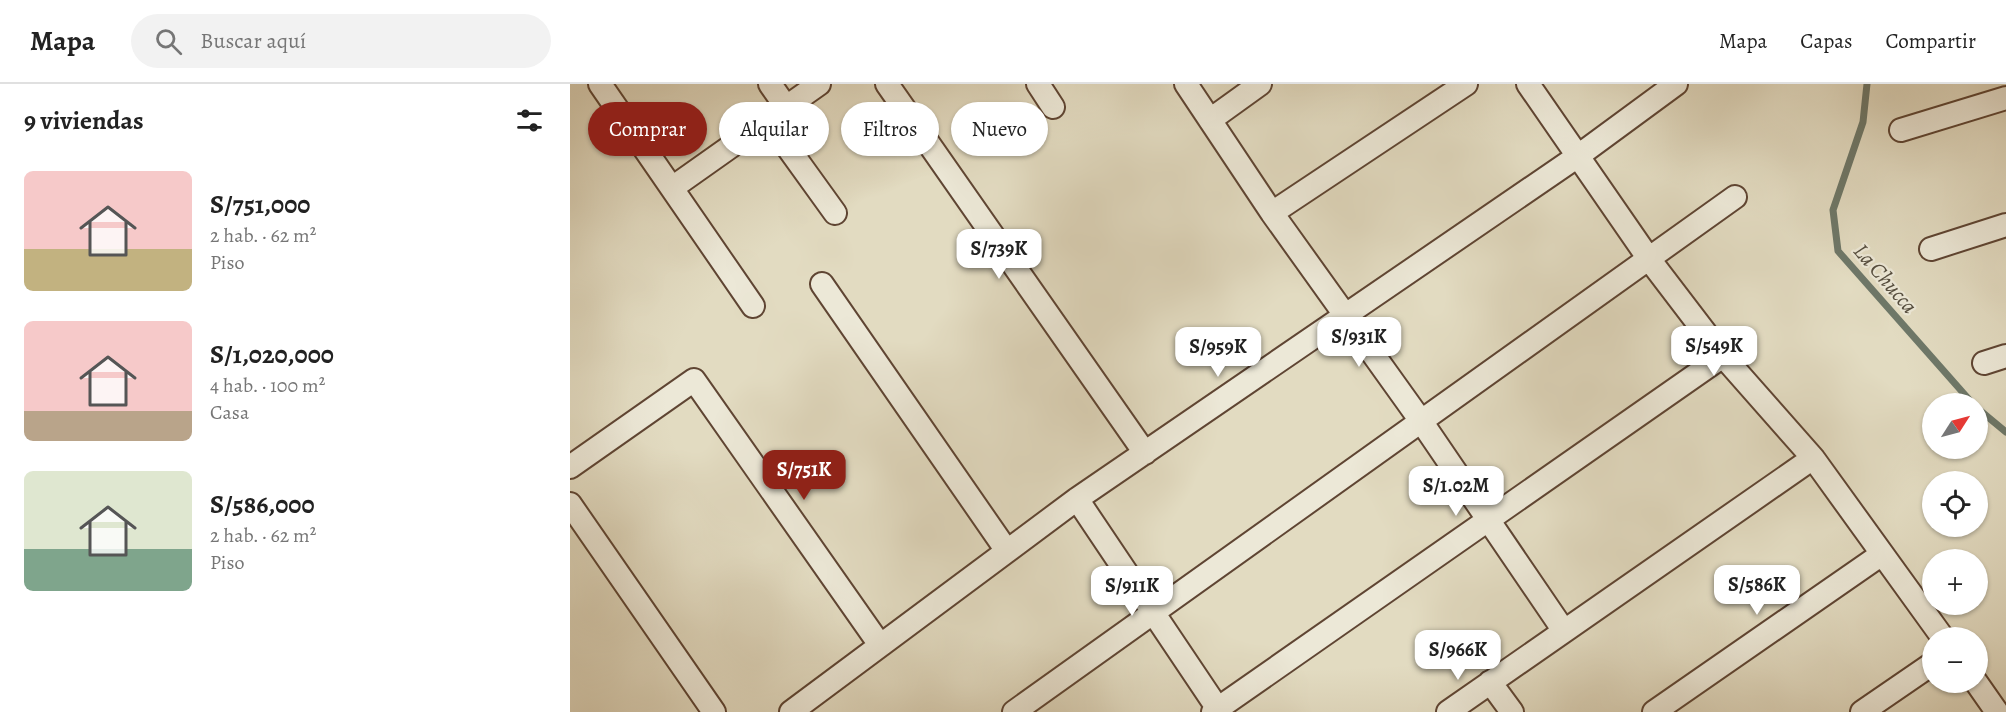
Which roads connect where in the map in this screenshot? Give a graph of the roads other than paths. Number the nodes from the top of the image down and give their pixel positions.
1 (600, 84) edge
2 (770, 84) edge
3 (819, 84) edge
4 (887, 84) edge
5 (1038, 84) edge
6 (1186, 84) edge
7 (1260, 84) edge
8 (1466, 84) edge
9 (1528, 84) edge
10 (1676, 84) edge
11 (2006, 98) edge
12 (774, 102) edge
13 (794, 102) edge
14 (1053, 107) dead end
15 (1210, 120) junction
16 (1901, 130) dead end
17 (719, 155) edge
18 (802, 156) edge
19 (1578, 156) junction
20 (672, 188) junction
21 (1735, 197) dead end
22 (835, 213) dead end
23 (1272, 213) junction
24 (2006, 225) edge
25 (1931, 249) dead end
26 (1649, 259) junction
27 (822, 284) dead end
28 (753, 306) dead end
29 (1346, 315) junction
30 (1723, 356) junction
31 (2006, 356) edge
32 (1984, 363) dead end
33 (1421, 422) junction
34 (1145, 453) junction
35 (1813, 458) junction
36 (570, 467) edge
37 (1077, 499) junction
38 (570, 504) edge
39 (1488, 520) junction
40 (1007, 551) junction
41 (1882, 554) junction
42 (1153, 612) junction
43 (1935, 627) edge
44 (1564, 631) junction
45 (880, 645) junction
46 (1922, 671) edge
47 (1490, 682) junction
48 (1984, 693) edge
49 (806, 708) edge
50 (1217, 711) edge
51 (714, 712) edge
52 (1014, 712) edge
53 (1448, 712) edge
54 (1512, 712) edge
55 (1654, 712) edge
56 (1862, 712) edge
57 (1997, 712) edge

1 - 20 street
2 - 12 street
3 - 13 street
4 - 34 street
5 - 14 street
6 - 15 street
7 - 15 street
8 - 23 street
9 - 19 street
10 - 19 street
11 - 16 street
15 - 23 street
17 - 20 street
18 - 22 street
19 - 26 street
19 - 29 street
20 - 28 street
21 - 26 street
23 - 29 street
24 - 25 street
26 - 30 street
26 - 33 street
27 - 40 street
29 - 33 street
29 - 34 street
30 - 35 street
30 - 39 street
31 - 32 street
33 - 39 street
33 - 42 street
34 - 37 street
35 - 41 street
35 - 44 street
36 - 45 street
37 - 40 street
37 - 42 street
38 - 51 street
39 - 44 street
39 - 50 street
40 - 45 street
41 - 43 street
41 - 55 street
42 - 50 street
42 - 52 street
44 - 47 street
45 - 49 street
46 - 56 street
47 - 53 street
47 - 54 street
48 - 57 street

